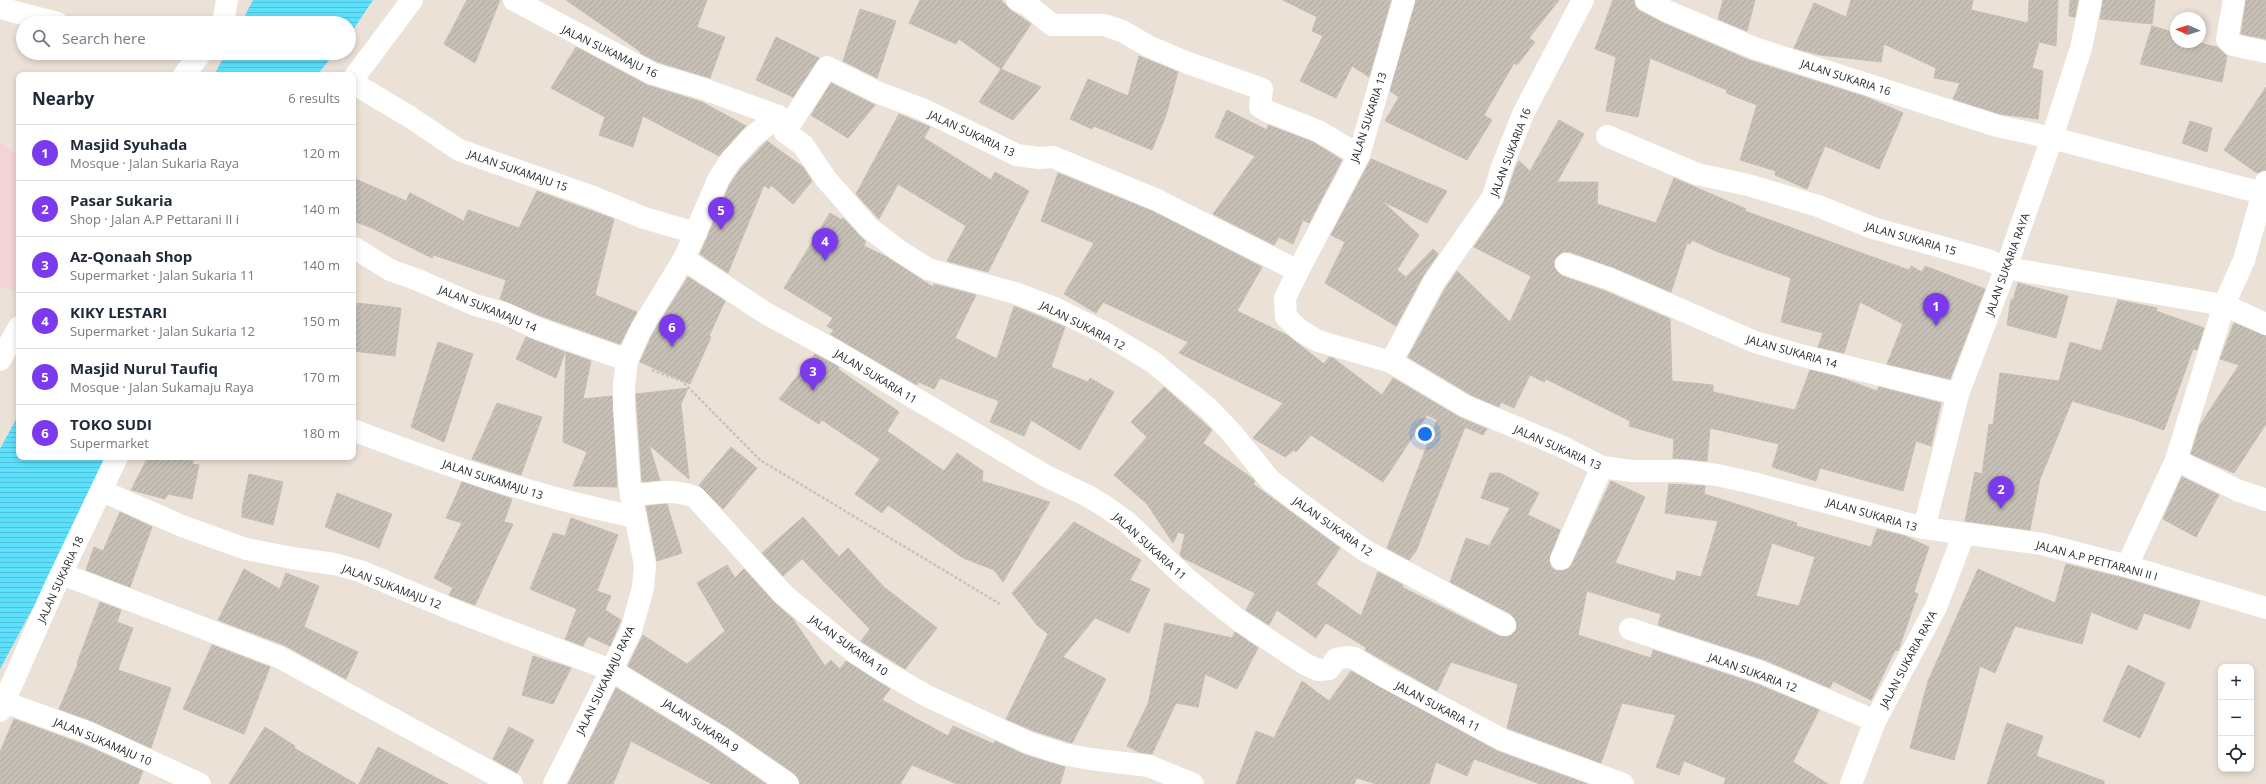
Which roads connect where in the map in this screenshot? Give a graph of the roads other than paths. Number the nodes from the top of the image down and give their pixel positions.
1 (227, 0) edge
2 (412, 0) edge
3 (514, 0) edge
4 (1017, 0) edge
5 (1404, 0) edge
6 (1583, 0) edge
7 (1646, 0) edge
8 (2091, 0) edge
9 (2234, 0) edge
10 (0, 8) edge
11 (30, 16) edge
12 (225, 16) edge
13 (2266, 52) edge
14 (196, 60) edge
15 (186, 72) edge
16 (356, 75) edge
17 (356, 86) edge
18 (782, 124) junction
19 (1607, 136) dead end
20 (2052, 138) junction
21 (1359, 155) junction
22 (2264, 188) edge
23 (696, 233) junction
24 (356, 249) edge
25 (684, 259) junction
26 (1566, 264) dead end
27 (2006, 268) junction
28 (1298, 271) junction
29 (2224, 305) junction
30 (2266, 324) edge
31 (16, 332) edge
32 (0, 360) edge
33 (627, 360) junction
34 (1391, 362) junction
35 (1958, 394) junction
36 (356, 431) edge
37 (116, 460) edge
38 (2176, 460) junction
39 (1602, 467) junction
40 (102, 491) junction
41 (2266, 500) edge
42 (634, 506) junction
43 (1924, 528) junction
44 (1964, 534) junction
45 (1561, 559) dead end
46 (2127, 566) junction
47 (62, 574) junction
48 (2266, 608) edge
49 (1505, 625) dead end
50 (1630, 629) dead end
51 (611, 670) junction
52 (2, 706) edge
53 (1875, 720) junction
54 (200, 784) edge
55 (512, 784) edge
56 (554, 784) edge
57 (788, 784) edge
58 (1193, 784) edge
59 (1623, 784) edge
60 (1851, 784) edge

1 - 12 street
2 - 16 street
3 - 18 street, JALAN SUKAMAJU 16
4 - 21 street
5 - 21 street, JALAN SUKARIA 13
6 - 34 street, JALAN SUKARIA 16
7 - 20 street, JALAN SUKARIA 16
8 - 20 street, JALAN SUKARIA RAYA
9 - 13 street
10 - 11 street
14 - 15 street
17 - 23 street, JALAN SUKAMAJU 15
18 - 23 street, JALAN SUKAMAJU RAYA
18 - 28 street, JALAN SUKARIA 13
18 - 49 street, JALAN SUKARIA 12
19 - 27 street, JALAN SUKARIA 15
20 - 22 street, JALAN SUKARIA 16
20 - 27 street, JALAN SUKARIA RAYA
21 - 28 street, JALAN SUKARIA 13
22 - 29 street
23 - 25 street, JALAN SUKAMAJU RAYA
24 - 33 street, JALAN SUKAMAJU 14
25 - 33 street, JALAN SUKAMAJU RAYA
25 - 59 street, JALAN SUKARIA 11
26 - 35 street, JALAN SUKARIA 14
27 - 29 street, JALAN SUKARIA 15
27 - 35 street, JALAN SUKARIA RAYA
28 - 34 street, JALAN SUKARIA 13
29 - 30 street, JALAN SUKARIA 15
29 - 38 street
31 - 32 street
33 - 42 street, JALAN SUKAMAJU RAYA
34 - 39 street, JALAN SUKARIA 13
35 - 43 street, JALAN SUKARIA RAYA
36 - 42 street, JALAN SUKAMAJU 13
37 - 40 street, JALAN SUKARIA 18
38 - 41 street
38 - 46 street
39 - 43 street, JALAN SUKARIA 13
39 - 45 street
40 - 47 street, JALAN SUKARIA 18
40 - 51 street, JALAN SUKAMAJU 12
42 - 51 street, JALAN SUKAMAJU RAYA
42 - 58 street, JALAN SUKARIA 10
43 - 44 street, JALAN A.P PETTARANI II I
44 - 46 street, JALAN A.P PETTARANI II I
44 - 53 street, JALAN SUKARIA RAYA
46 - 48 street, JALAN A.P PETTARANI II I
47 - 52 street, JALAN SUKARIA 18
47 - 55 street
50 - 53 street, JALAN SUKARIA 12
51 - 56 street, JALAN SUKAMAJU RAYA
51 - 57 street, JALAN SUKARIA 9
52 - 54 street, JALAN SUKAMAJU 10
53 - 60 street, JALAN SUKARIA RAYA

